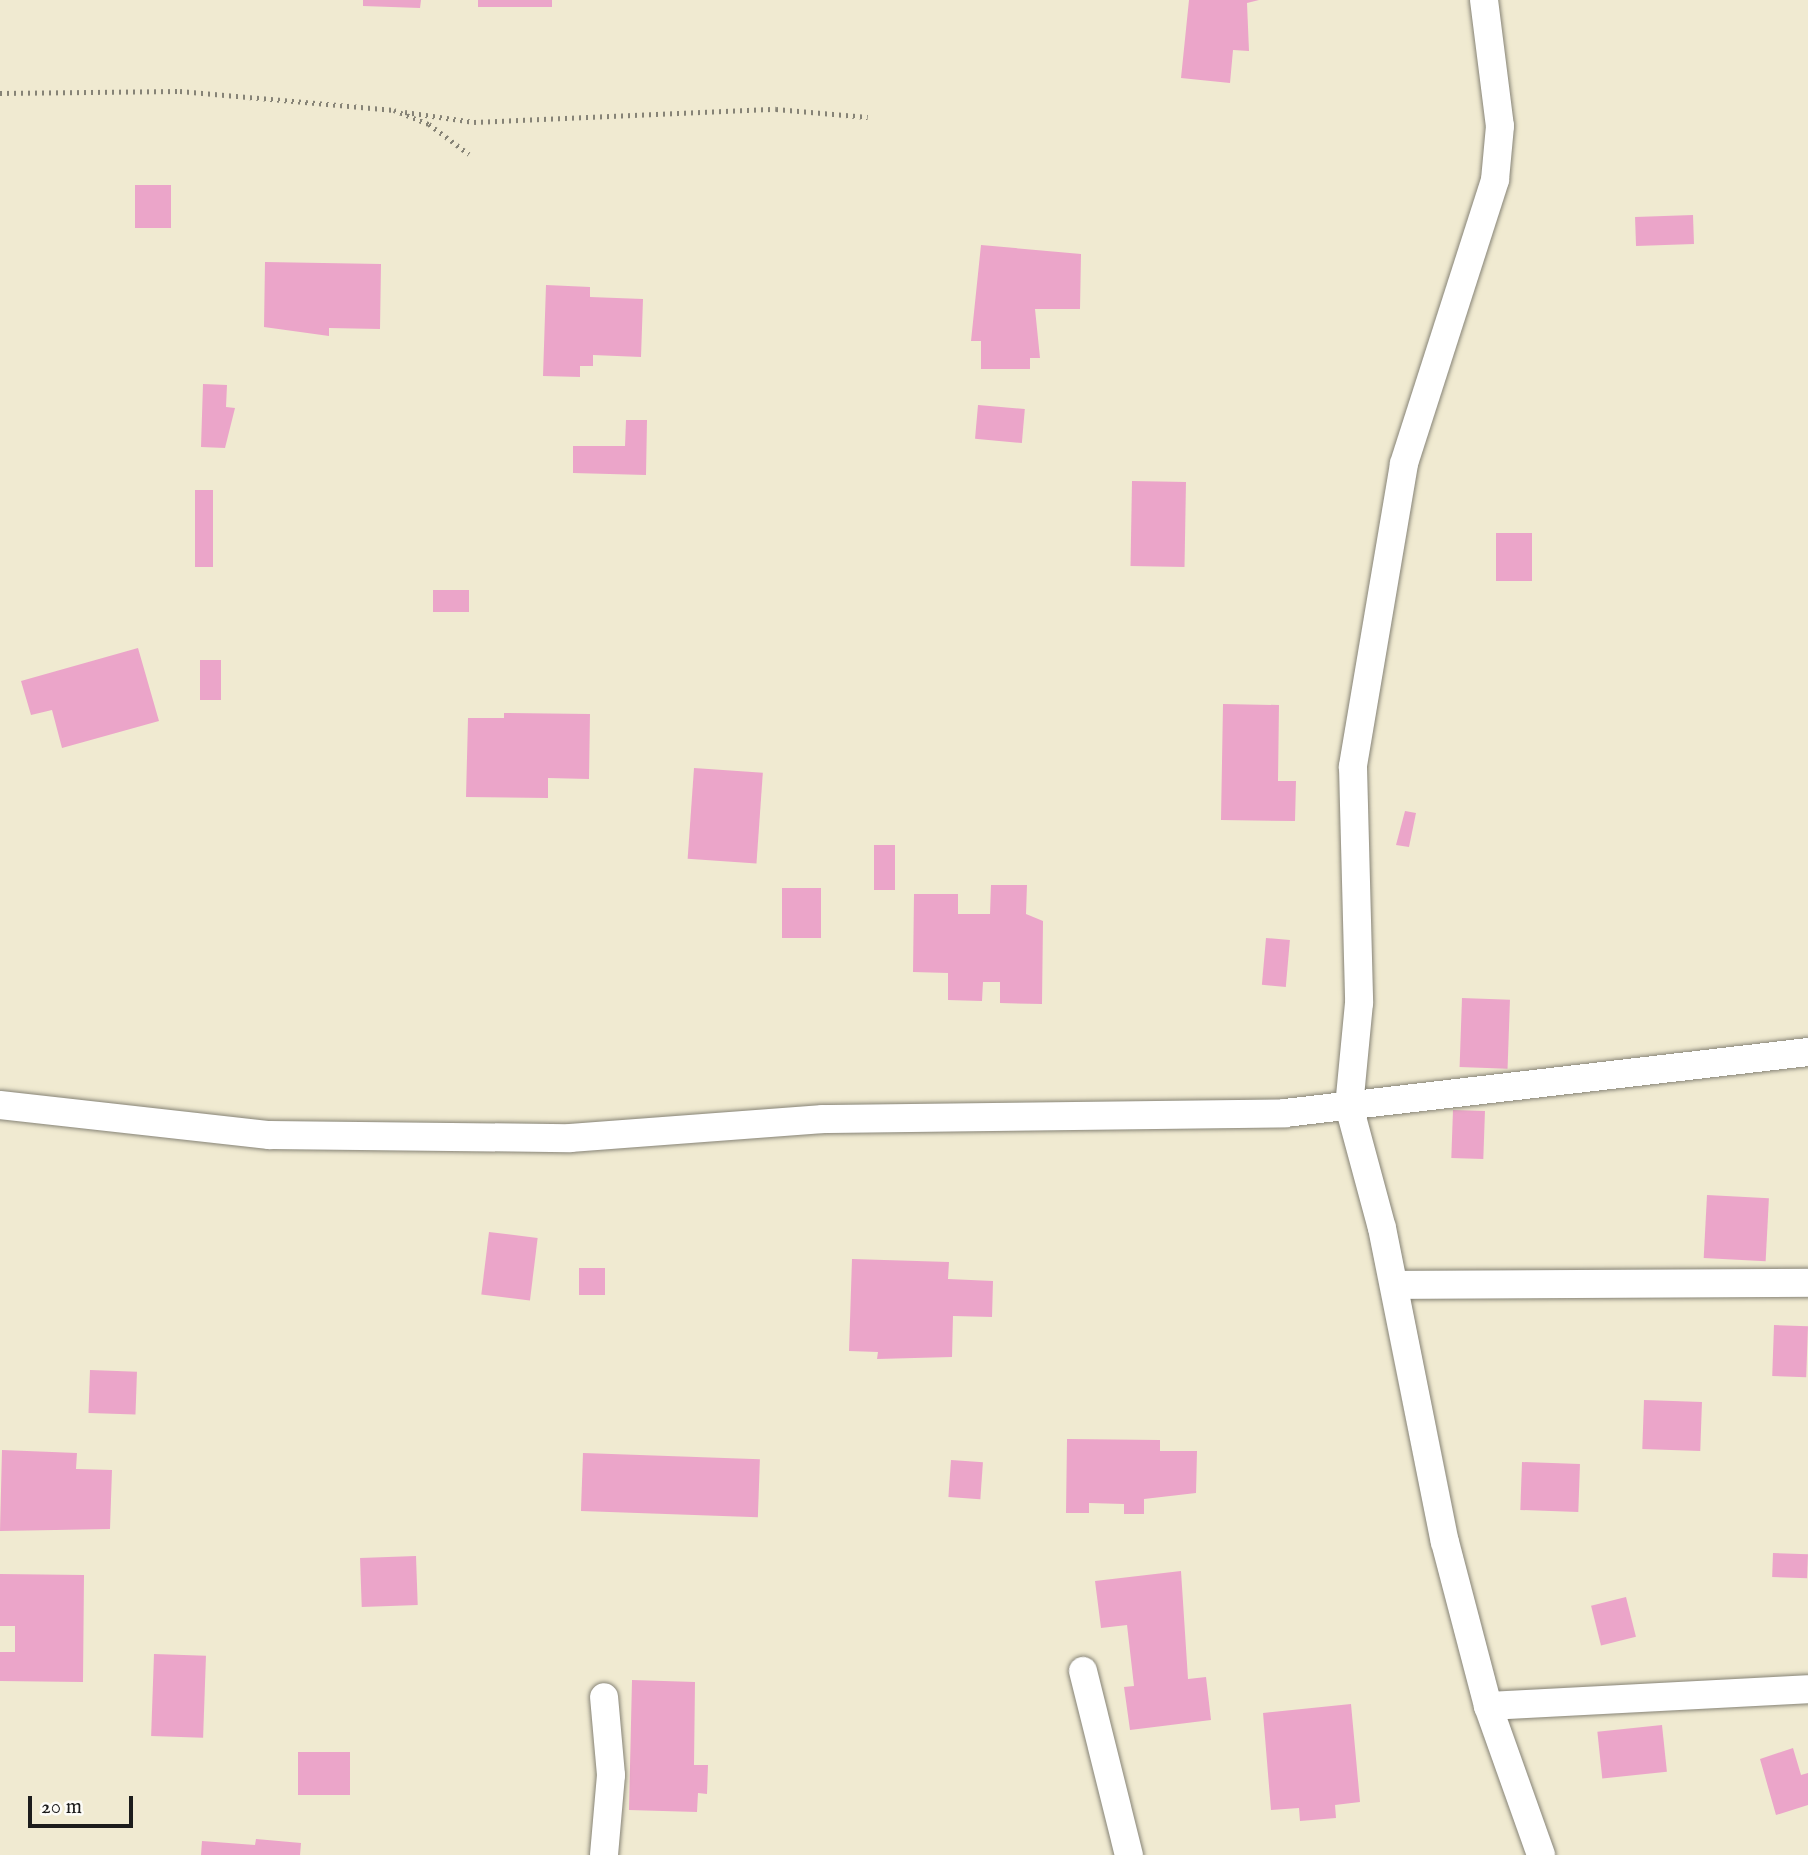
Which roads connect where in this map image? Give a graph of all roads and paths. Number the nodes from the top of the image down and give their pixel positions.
1 (1483, 0) edge
2 (0, 93) edge
3 (394, 110) junction
4 (868, 117) dead end
5 (469, 153) dead end
6 (1808, 1052) edge
7 (0, 1105) edge
8 (1349, 1106) junction
9 (1808, 1283) edge
10 (1394, 1285) junction
11 (1083, 1671) dead end
12 (1808, 1689) edge
13 (604, 1697) dead end
14 (1488, 1706) junction
15 (604, 1855) edge
16 (1129, 1855) edge
17 (1541, 1855) edge

1 - 8 street
2 - 3 path
3 - 4 path
3 - 5 path
6 - 8 street
7 - 8 street
8 - 10 street
9 - 10 street
10 - 14 street
11 - 16 street
12 - 14 street
13 - 15 street
14 - 17 street

